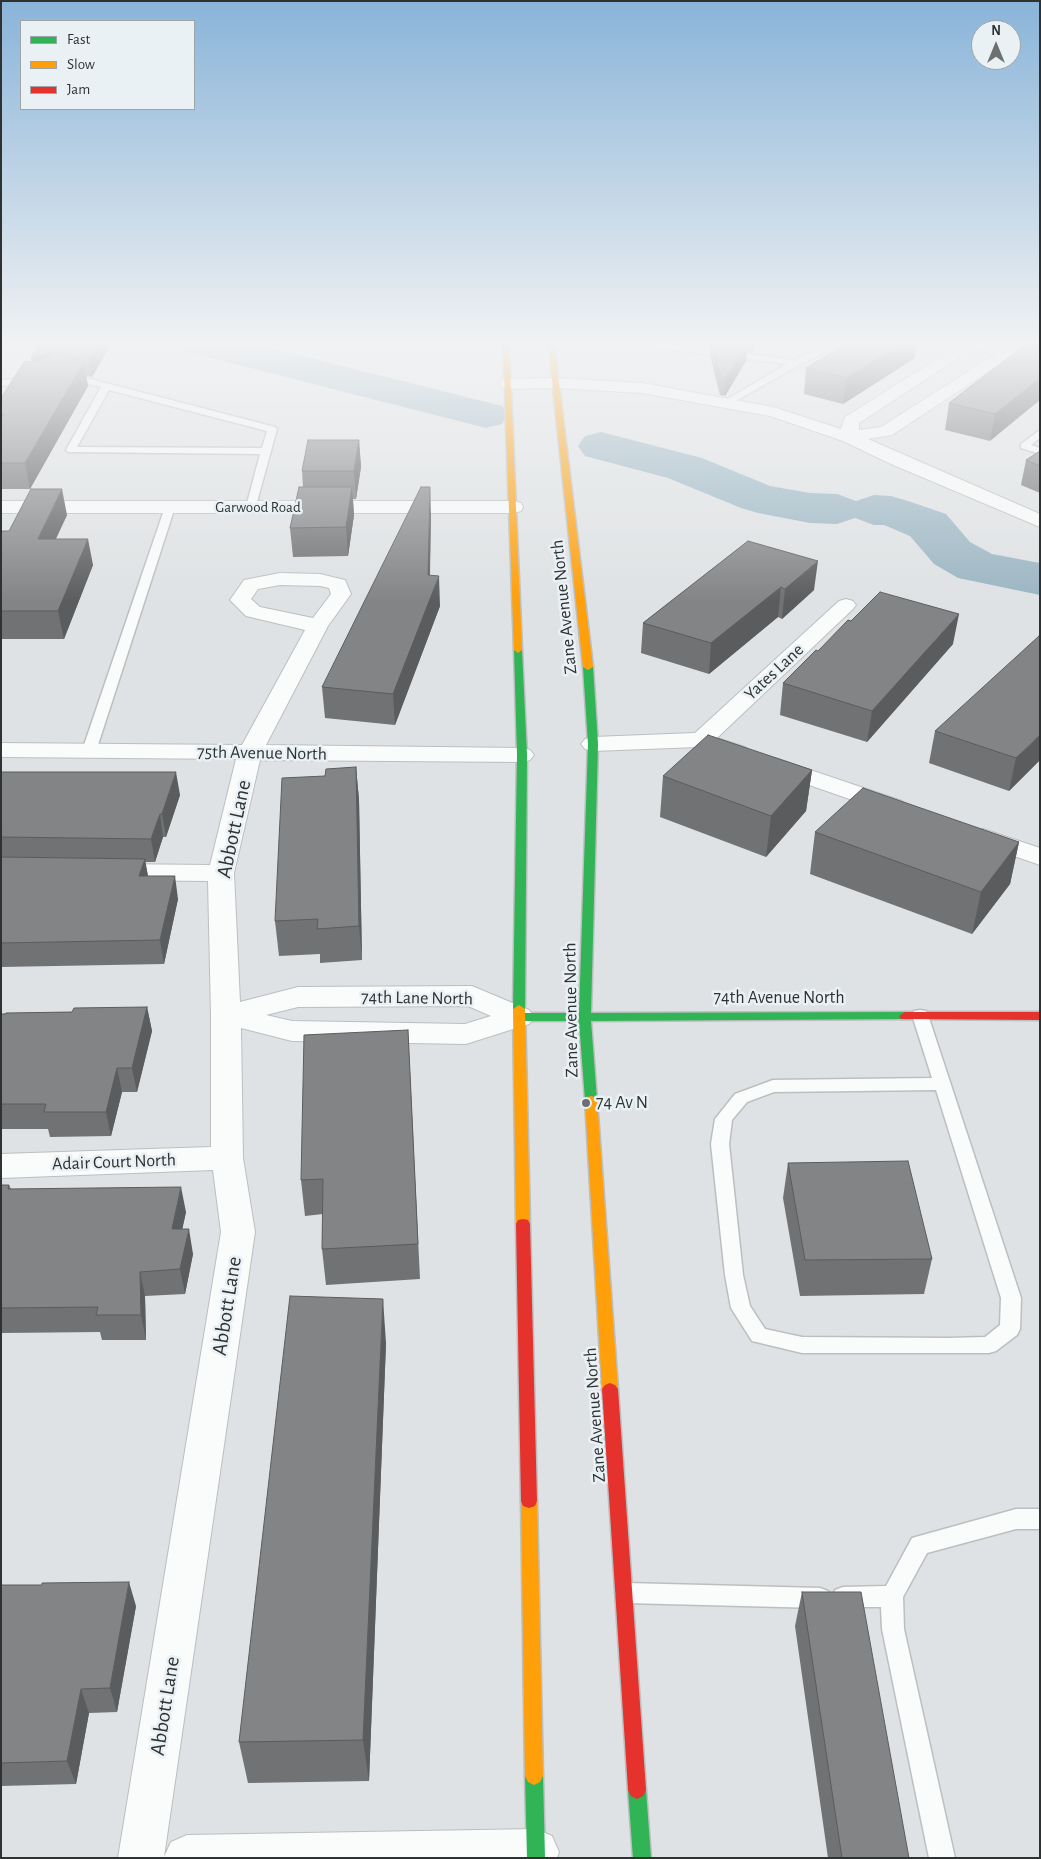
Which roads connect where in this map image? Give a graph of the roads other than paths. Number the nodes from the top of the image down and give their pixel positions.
1 (83, 429) edge
2 (271, 429) edge
3 (510, 429) edge
4 (562, 429) edge
5 (824, 429) edge
6 (850, 429) edge
7 (890, 429) edge
8 (1040, 433) edge
9 (848, 437) junction
10 (266, 451) junction
11 (1040, 451) edge
12 (1, 506) edge
13 (170, 507) junction
14 (251, 507) junction
15 (514, 507) junction
16 (1040, 521) edge
17 (846, 605) dead end
18 (318, 626) dead end
19 (701, 740) junction
20 (593, 744) junction
21 (1, 750) edge
22 (89, 751) junction
23 (250, 752) junction
24 (522, 755) junction
25 (918, 814) edge
26 (964, 831) edge
27 (1040, 857) edge
28 (91, 872) edge
29 (221, 873) junction
30 (226, 1014) junction
31 (585, 1016) junction
32 (920, 1016) junction
33 (1040, 1016) edge
34 (519, 1017) junction
35 (942, 1084) junction
36 (227, 1158) junction
37 (1, 1166) edge
38 (1040, 1519) edge
39 (624, 1593) junction
40 (892, 1596) junction
41 (536, 1855) edge
42 (141, 1858) edge
43 (187, 1858) edge
44 (642, 1858) edge
45 (942, 1858) edge

1 - 10 lane
2 - 10 lane
3 - 15 street
4 - 20 street, Zane Avenue North
5 - 9 street
6 - 9 street
7 - 9 street
8 - 11 lane
9 - 16 street
10 - 14 lane
12 - 13 street, Garwood Road
13 - 14 street, Garwood Road
13 - 22 lane
14 - 15 street, Garwood Road
15 - 24 street
17 - 19 street, Yates Lane
18 - 23 street, Abbott Lane
19 - 20 street
19 - 25 street
20 - 31 street, Zane Avenue North
21 - 22 street, 75th Avenue North
22 - 23 street, 75th Avenue North
23 - 24 street, 75th Avenue North
23 - 29 street, Abbott Lane
24 - 34 street
26 - 27 street
28 - 29 street
29 - 30 street, Abbott Lane
30 - 34 street, 74th Lane North
30 - 34 street, 74th Lane North
30 - 36 street, Abbott Lane
31 - 32 street, 74th Avenue North
31 - 34 street, 74th Avenue North
31 - 39 street, Zane Avenue North
32 - 33 street, 74th Avenue North
32 - 35 lane
34 - 41 street
35 - 35 lane
36 - 37 street, Adair Court North
36 - 42 street, Abbott Lane
38 - 40 lane
39 - 40 lane
39 - 44 street, Zane Avenue North
40 - 45 lane
41 - 43 street

